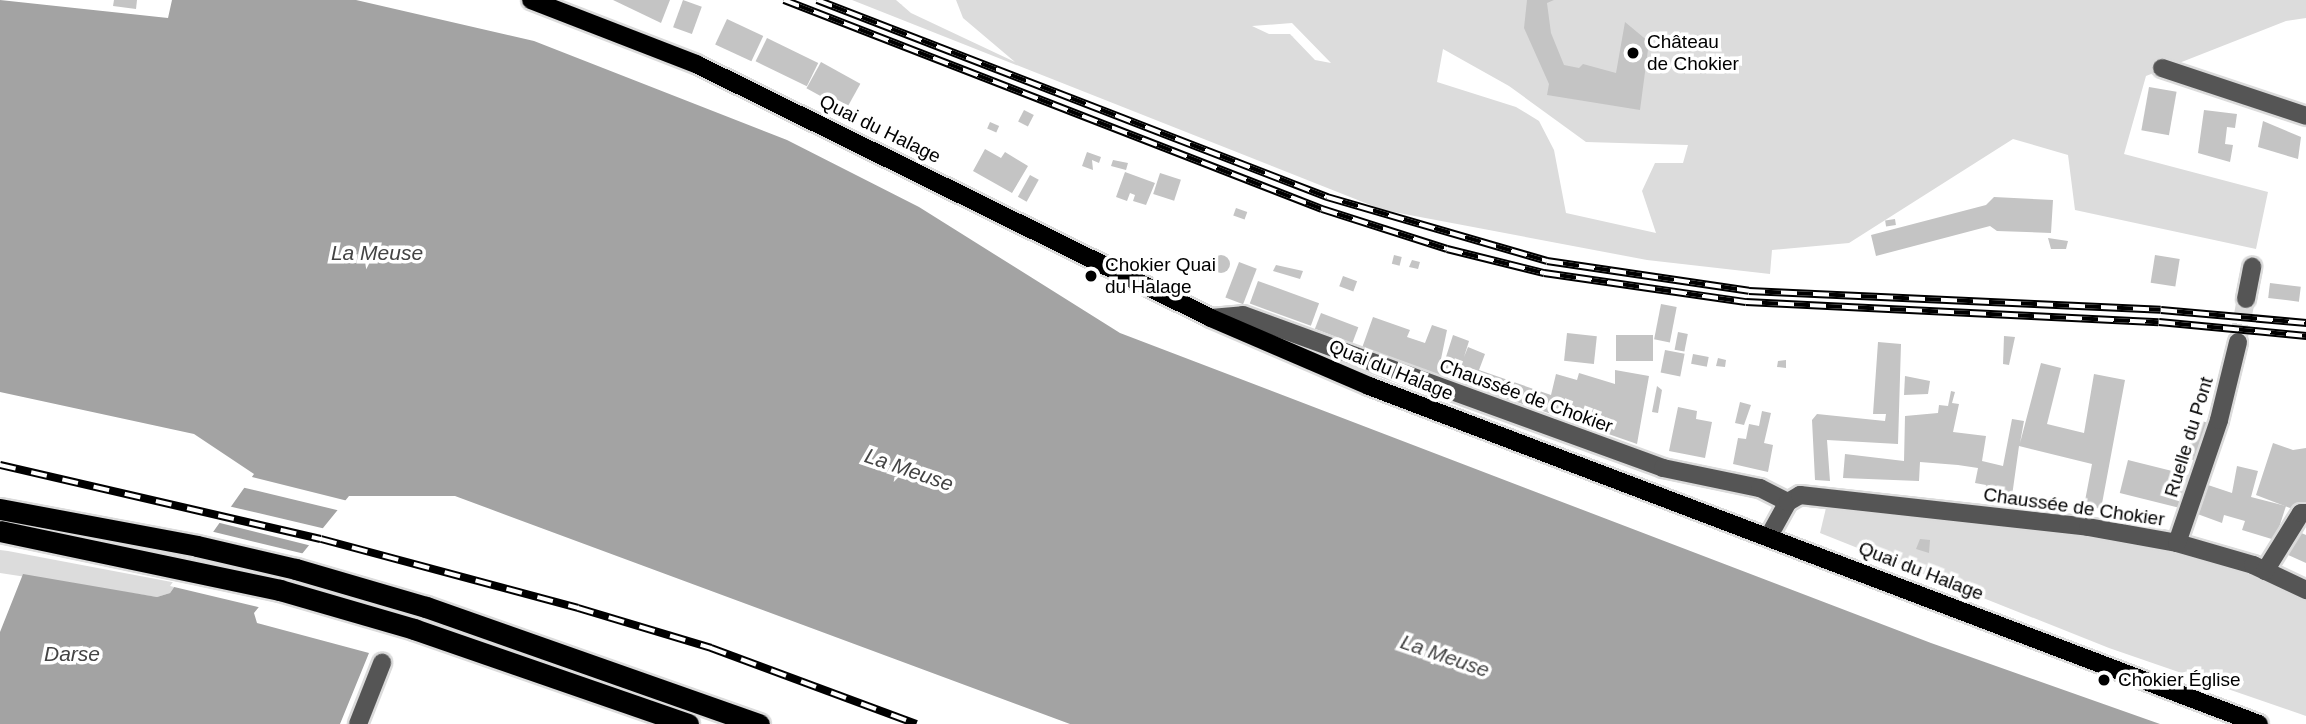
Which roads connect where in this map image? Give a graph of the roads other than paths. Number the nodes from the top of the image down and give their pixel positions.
1 (531, 0) edge
2 (2162, 68) dead end
3 (2306, 116) edge
4 (2252, 267) dead end
5 (2246, 299) tunnel mouth
6 (1211, 318) junction
7 (2238, 342) tunnel mouth
8 (1788, 502) junction
9 (0, 509) edge
10 (2306, 513) edge
11 (0, 531) edge
12 (1769, 536) junction
13 (2177, 543) junction
14 (2265, 571) junction
15 (2306, 590) edge
16 (382, 663) dead end
17 (358, 724) edge
18 (688, 724) edge
19 (759, 724) edge
20 (2259, 724) edge

1 - 6 main road, Quai du Halage
2 - 3 street
4 - 5 street
6 - 8 street, Chaussée de Chokier
6 - 12 main road, Quai du Halage
7 - 13 street, Ruelle du Pont
8 - 12 street
8 - 13 street, Chaussée de Chokier
9 - 19 highway
10 - 14 street
11 - 18 highway
12 - 20 main road, Quai du Halage
13 - 14 street, Chaussée de Chokier
14 - 15 street, Chaussée de Chokier
16 - 17 street

